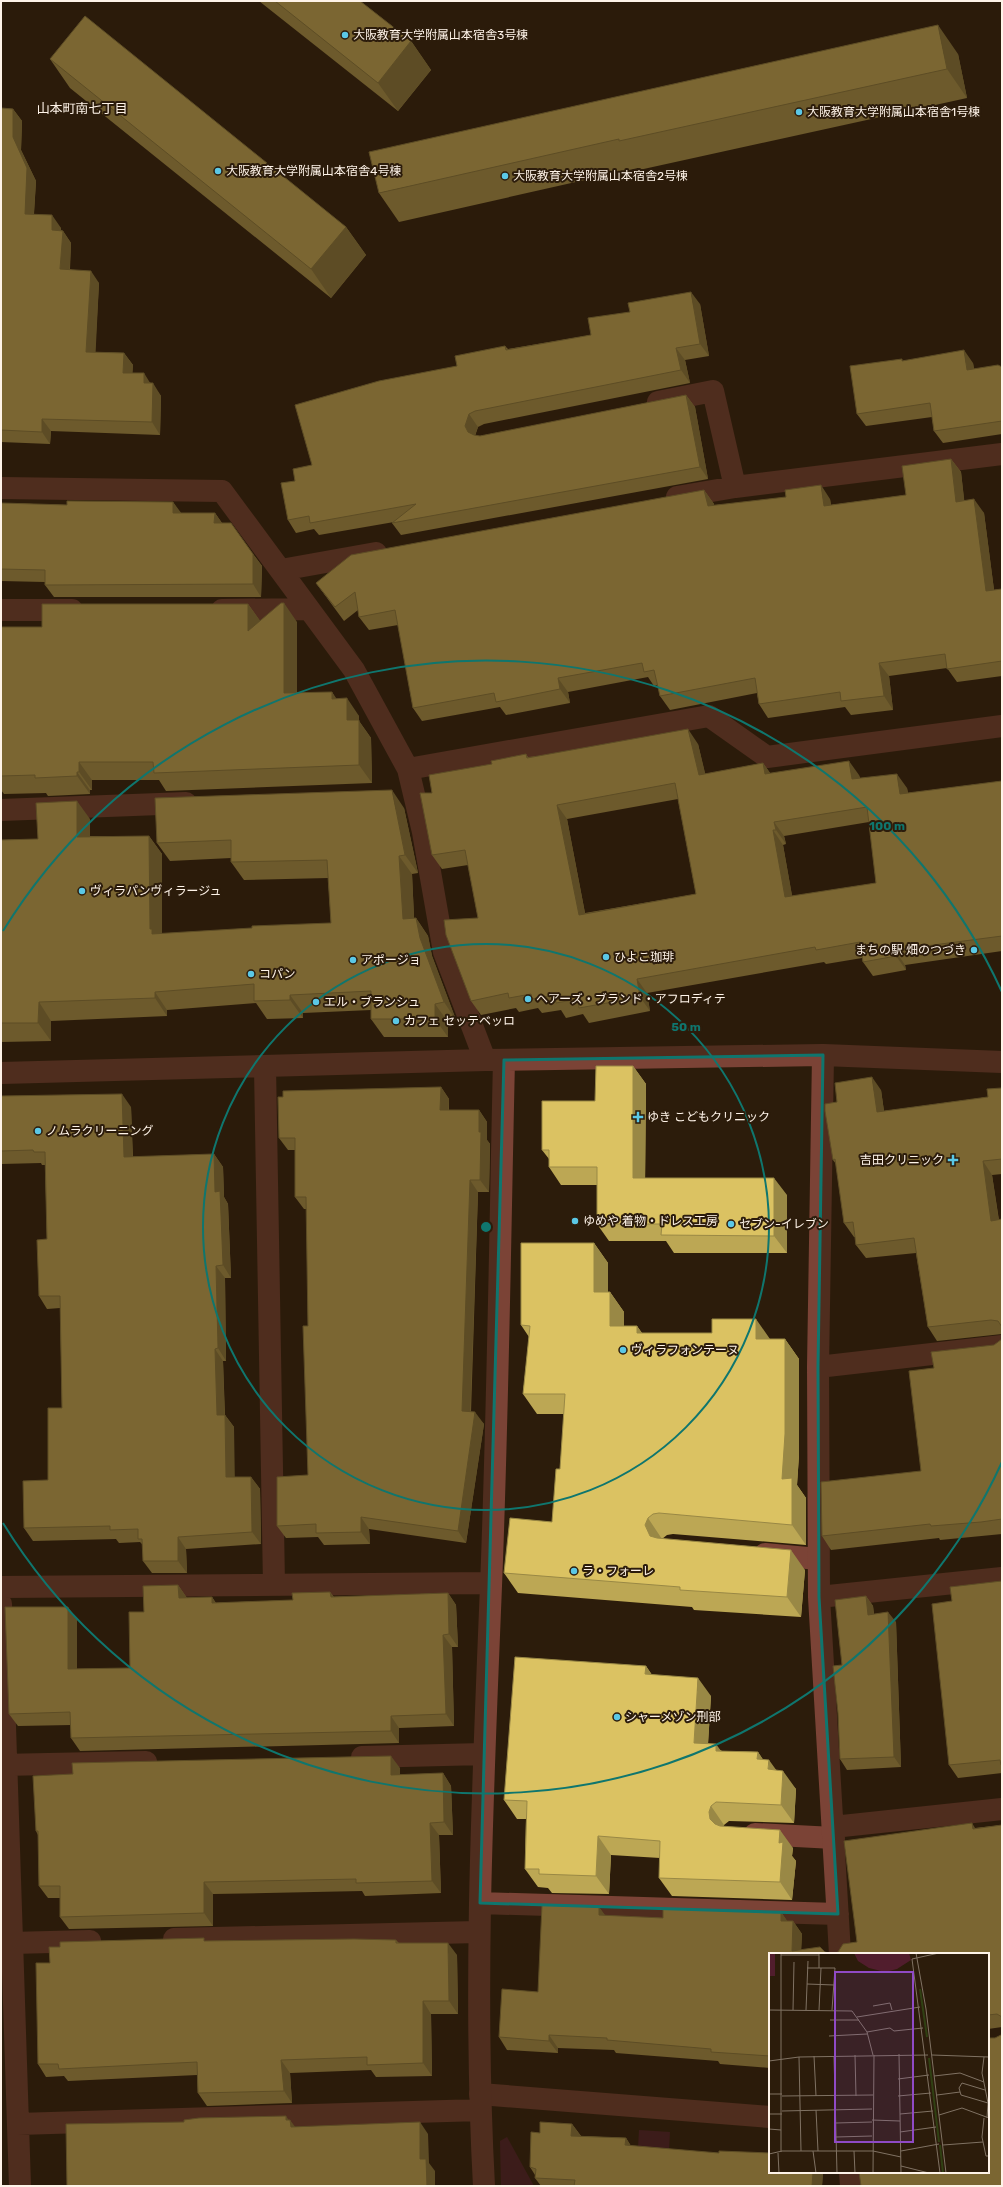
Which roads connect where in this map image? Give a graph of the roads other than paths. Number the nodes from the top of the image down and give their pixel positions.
1 (635, 407) edge
2 (1002, 454) edge
3 (735, 487) junction
4 (1, 488) edge
5 (657, 501) edge
6 (398, 549) edge
7 (281, 570) junction
8 (309, 609) junction
9 (1, 610) edge
10 (96, 610) edge
11 (199, 610) edge
12 (1002, 726) edge
13 (408, 769) junction
14 (414, 794) junction
15 (390, 795) edge
16 (208, 802) edge
17 (1, 810) edge
18 (824, 1055) junction
19 (495, 1060) junction
20 (1002, 1062) edge
21 (265, 1067) junction
22 (1, 1073) edge
23 (1002, 1346) edge
24 (818, 1366) junction
25 (741, 1552) edge
26 (818, 1559) junction
27 (1002, 1578) edge
28 (491, 1583) junction
29 (274, 1585) junction
30 (1, 1587) edge
31 (819, 1597) junction
32 (1, 1604) edge
33 (484, 1754) junction
34 (340, 1758) edge
35 (164, 1761) edge
36 (3, 1765) edge
37 (1002, 1809) edge
38 (734, 1832) edge
39 (834, 1833) junction
40 (480, 1903) junction
41 (838, 1914) junction
42 (478, 1932) junction
43 (154, 1940) edge
44 (114, 1941) edge
45 (11, 1943) junction
46 (840, 1953) edge
47 (480, 2102) junction
48 (769, 2117) edge
49 (18, 2124) junction
50 (850, 2173) edge
51 (20, 2186) edge
52 (484, 2186) edge
53 (851, 2186) edge

1 - 3 street
2 - 3 street
3 - 5 street
4 - 7 street
6 - 7 street
7 - 8 street
8 - 11 street
8 - 13 street
9 - 10 street
12 - 13 street
13 - 14 street
14 - 15 street
14 - 19 street
16 - 17 street
18 - 19 street
18 - 20 street
18 - 24 street
19 - 21 street
19 - 28 street
21 - 22 street
21 - 29 street
23 - 24 street
24 - 26 street
25 - 26 street
26 - 31 street
27 - 31 street
28 - 29 street
28 - 33 street
29 - 30 street
31 - 39 street
32 - 36 street
33 - 34 street
33 - 40 street
35 - 36 street
36 - 45 street
37 - 39 street
38 - 39 street
39 - 41 street
40 - 41 street
40 - 42 street
41 - 46 street
42 - 43 street
42 - 47 street
44 - 45 street
45 - 49 street
47 - 48 street
47 - 49 street
47 - 52 street
49 - 51 street
50 - 53 street

